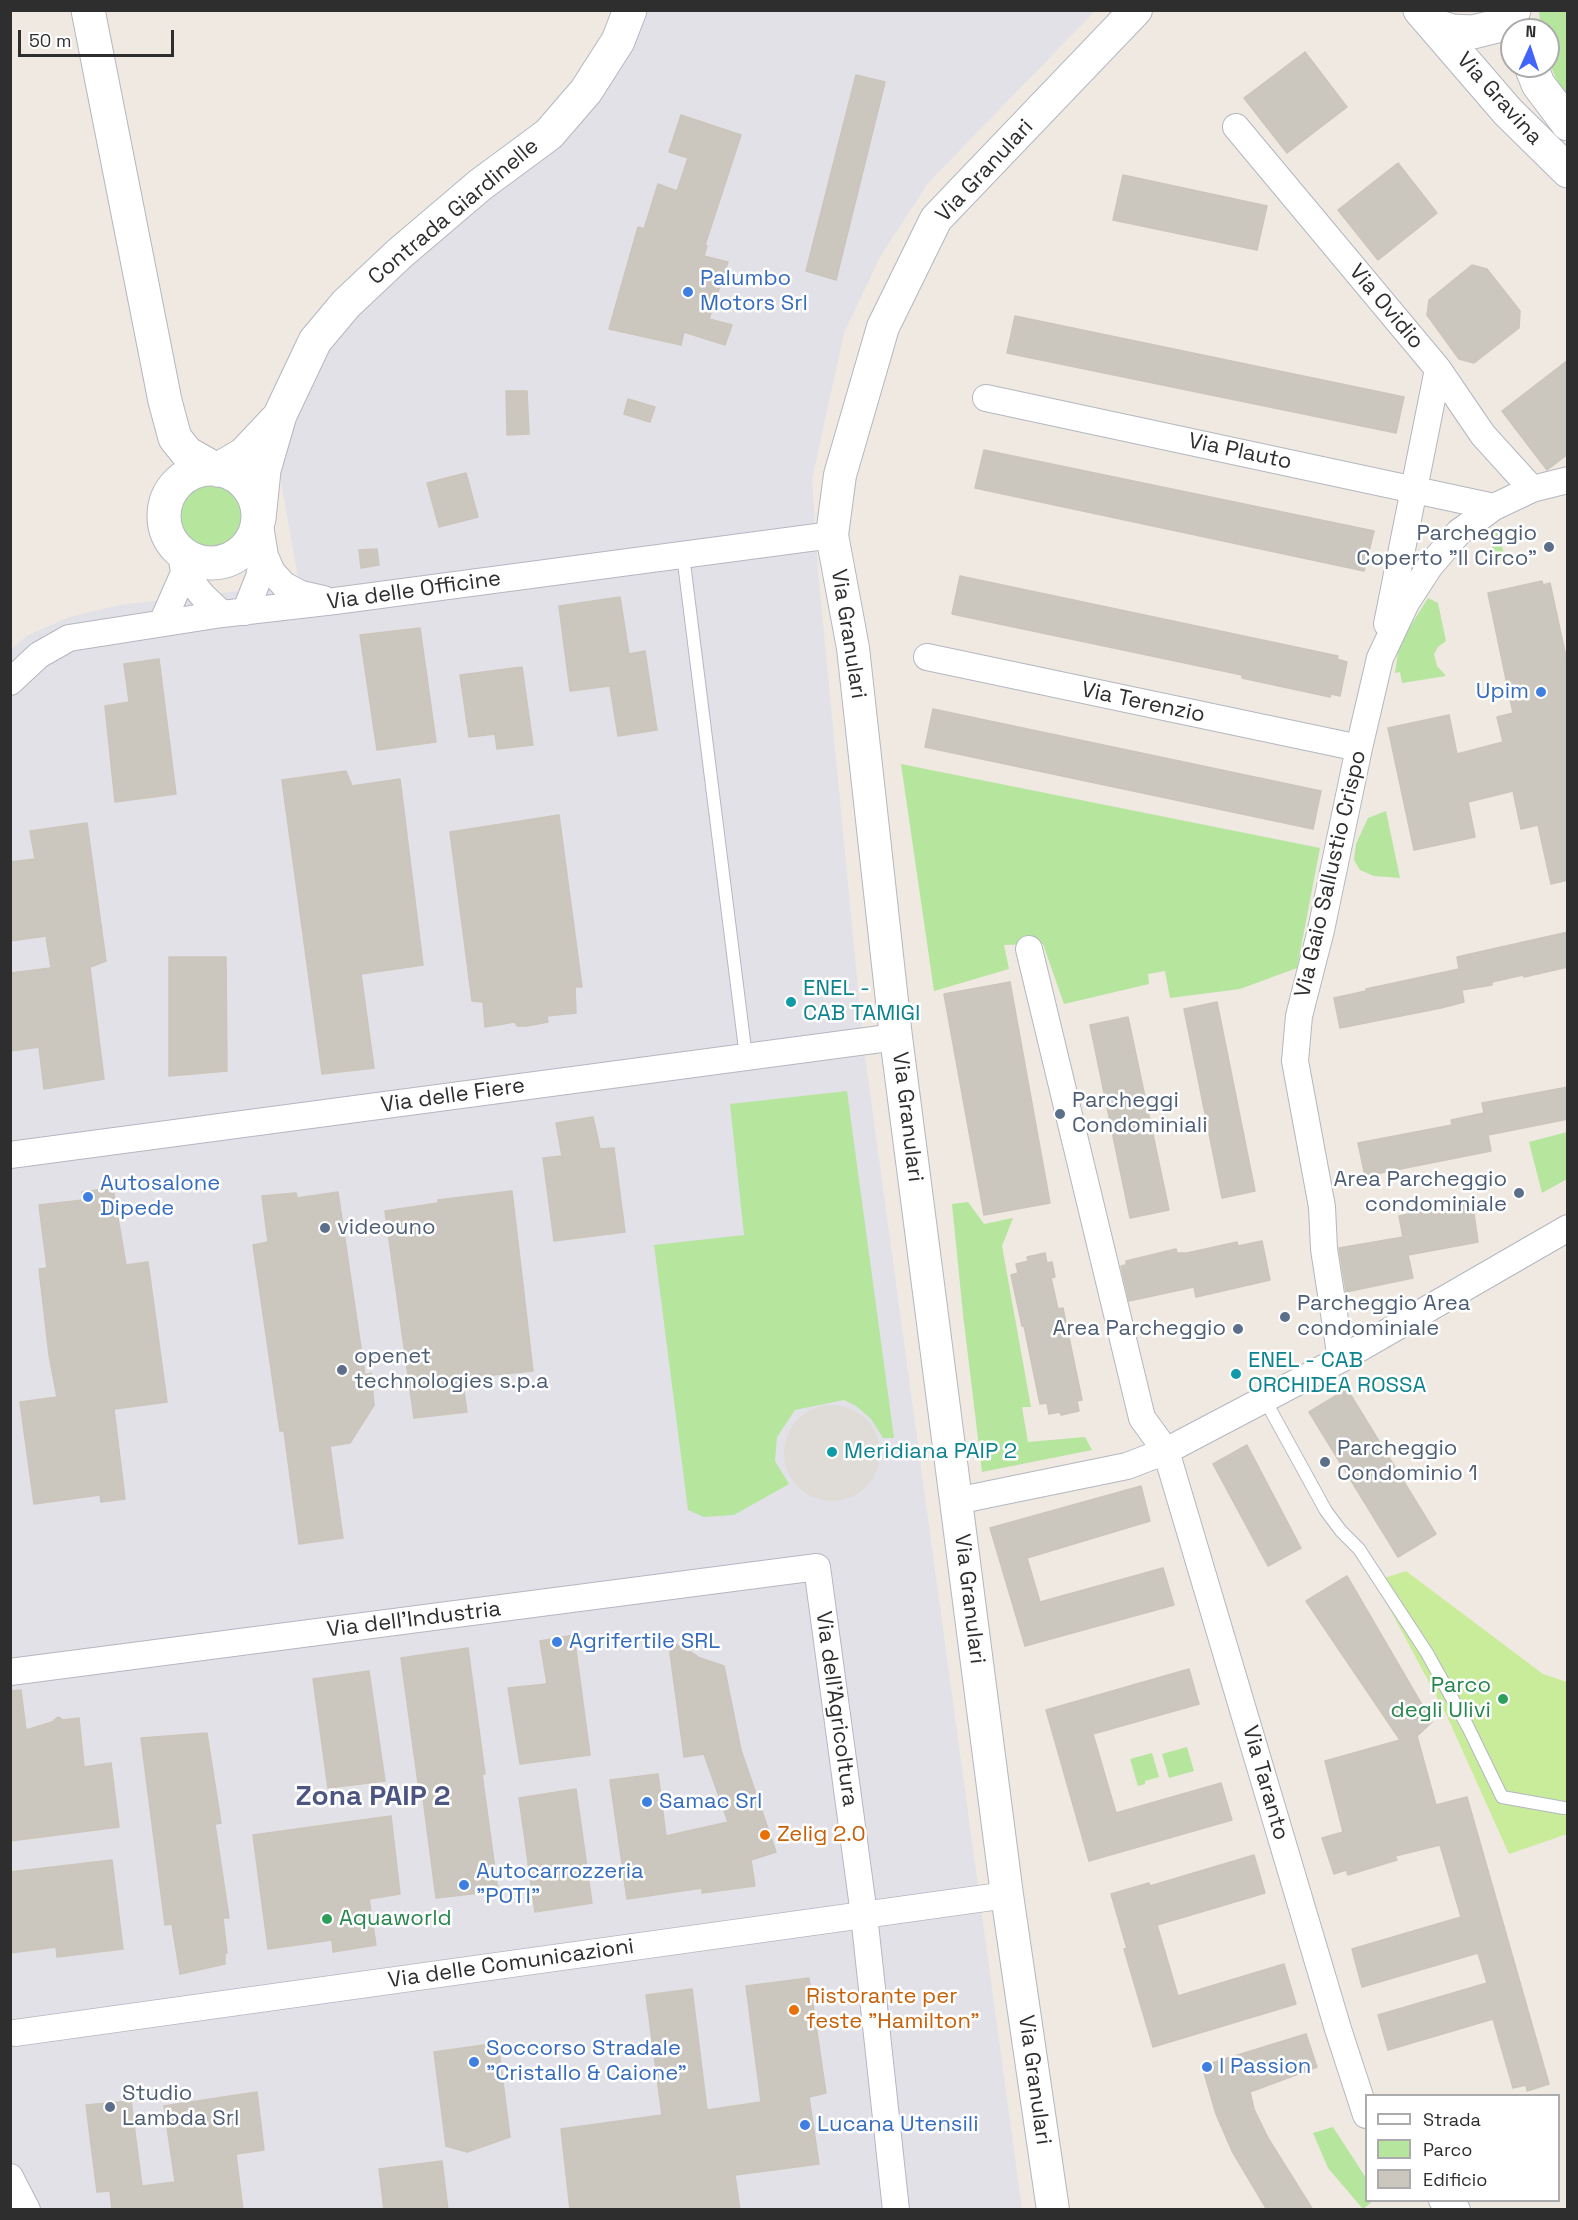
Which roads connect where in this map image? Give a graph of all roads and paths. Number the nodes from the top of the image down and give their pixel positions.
1 (630, 10) edge
2 (1136, 10) edge
3 (1514, 10) edge
4 (87, 14) edge
5 (1427, 18) edge
6 (1536, 78) edge
7 (1568, 124) edge
8 (1236, 127) dead end
9 (1568, 171) edge
10 (1438, 369) junction
11 (986, 398) dead end
12 (165, 401) junction
13 (280, 415) junction
14 (217, 470) junction
15 (1568, 480) edge
16 (1413, 488) junction
17 (1532, 489) junction
18 (166, 501) junction
19 (1494, 507) junction
20 (261, 534) junction
21 (832, 535) junction
22 (683, 555) junction
23 (182, 562) junction
24 (335, 601) junction
25 (234, 613) junction
26 (162, 623) junction
27 (927, 657) dead end
28 (1380, 658) junction
29 (10, 682) edge
30 (1359, 748) junction
31 (1029, 949) dead end
32 (896, 1037) junction
33 (746, 1057) junction
34 (10, 1155) edge
35 (1568, 1228) edge
36 (1341, 1359) junction
37 (1265, 1400) junction
38 (1166, 1451) junction
39 (956, 1501) junction
40 (817, 1567) joint
41 (10, 1672) edge
42 (1564, 1808) dead end
43 (1007, 1895) junction
44 (864, 1915) junction
45 (12, 2035) edge
46 (1365, 2112) edge
47 (10, 2177) edge
48 (27, 2210) edge
49 (896, 2210) edge
50 (1053, 2210) edge

1 - 13 main road, Contrada Giardinelle
2 - 21 street, Via Granulari
3 - 5 main road, Via Gravina
4 - 12 main road
5 - 9 main road, Via Gravina
6 - 7 main road, Via Gravina
8 - 10 street, Via Ovidio
10 - 16 street
10 - 17 street, Via Ovidio
11 - 16 street, Via Plauto
12 - 14 main road
12 - 18 main road
13 - 14 main road
13 - 20 main road
14 - 18 main road
14 - 20 main road
15 - 17 street, Via Gaio Sallustio Crispo
16 - 19 street, Via Plauto
16 - 28 street
17 - 19 street, Via Gaio Sallustio Crispo
18 - 23 main road
19 - 28 street, Via Gaio Sallustio Crispo
20 - 23 main road
20 - 24 street
20 - 25 street
21 - 22 street, Via delle Officine
21 - 32 street, Via Granulari
22 - 24 street, Via delle Officine
22 - 33 lane
23 - 25 street
23 - 26 street
24 - 25 street, Via delle Officine
25 - 26 street, Via delle Officine
26 - 29 street, Via delle Officine
27 - 30 street, Via Terenzio
28 - 30 street, Via Gaio Sallustio Crispo
30 - 36 street, Via Gaio Sallustio Crispo
31 - 38 street
32 - 33 street, Via delle Fiere
32 - 39 street, Via Granulari
33 - 34 street, Via delle Fiere
35 - 36 street
36 - 37 street
37 - 38 street
37 - 42 lane
38 - 39 street
38 - 46 street, Via Taranto
39 - 43 street, Via Granulari
40 - 41 street, Via dell'Industria
40 - 44 street, Via dell'Agricoltura
43 - 44 street, Via delle Comunicazioni
43 - 50 street, Via Granulari
44 - 45 street, Via delle Comunicazioni
44 - 49 street, Via dell'Agricoltura
47 - 48 street

